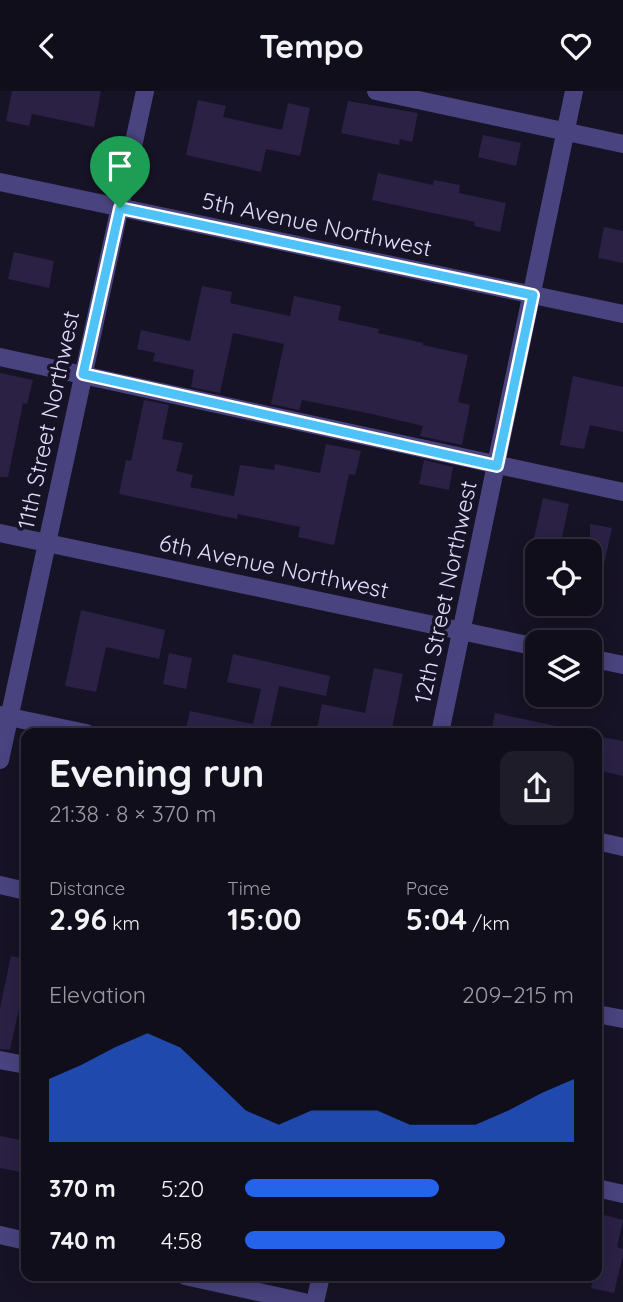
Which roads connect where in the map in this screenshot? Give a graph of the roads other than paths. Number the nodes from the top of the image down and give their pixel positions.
1 (145, 91) edge
2 (376, 91) edge
3 (575, 91) edge
4 (566, 132) junction
5 (623, 144) edge
6 (0, 182) edge
7 (120, 208) junction
8 (533, 295) junction
9 (623, 314) edge
10 (0, 357) edge
11 (83, 374) junction
12 (497, 466) junction
13 (623, 492) edge
14 (0, 533) edge
15 (46, 543) junction
16 (462, 631) junction
17 (525, 644) edge
18 (602, 661) edge
19 (623, 665) edge
20 (5, 716) edge
21 (62, 728) edge
22 (441, 728) edge
23 (0, 760) edge
24 (602, 842) edge
25 (623, 847) edge
26 (0, 885) edge
27 (21, 890) edge
28 (602, 1015) edge
29 (623, 1019) edge
30 (0, 1060) edge
31 (21, 1064) edge
32 (602, 1189) edge
33 (623, 1194) edge
34 (0, 1235) edge
35 (21, 1240) edge
36 (208, 1281) edge
37 (320, 1281) edge
38 (304, 1302) edge
39 (315, 1302) edge

1 - 7 street, 11th Street Northwest
2 - 4 street
3 - 4 street, 12th Street Northwest
4 - 5 street
4 - 8 street, 12th Street Northwest
6 - 7 street, 5th Avenue Northwest
7 - 8 street, 5th Avenue Northwest
7 - 11 street, 11th Street Northwest
8 - 9 street, 5th Avenue Northwest
8 - 12 street, 12th Street Northwest
10 - 11 street
11 - 12 street
11 - 15 street, 11th Street Northwest
12 - 13 street
12 - 16 street, 12th Street Northwest
14 - 15 street, 6th Avenue Northwest
15 - 16 street, 6th Avenue Northwest
15 - 20 street, 11th Street Northwest
16 - 17 street, 6th Avenue Northwest
16 - 22 street, 12th Street Northwest
18 - 19 street
20 - 21 street
20 - 23 street, 11th Street Northwest
24 - 25 street
26 - 27 street
28 - 29 street
30 - 31 street
32 - 33 street
34 - 35 street
36 - 38 street
37 - 39 street

